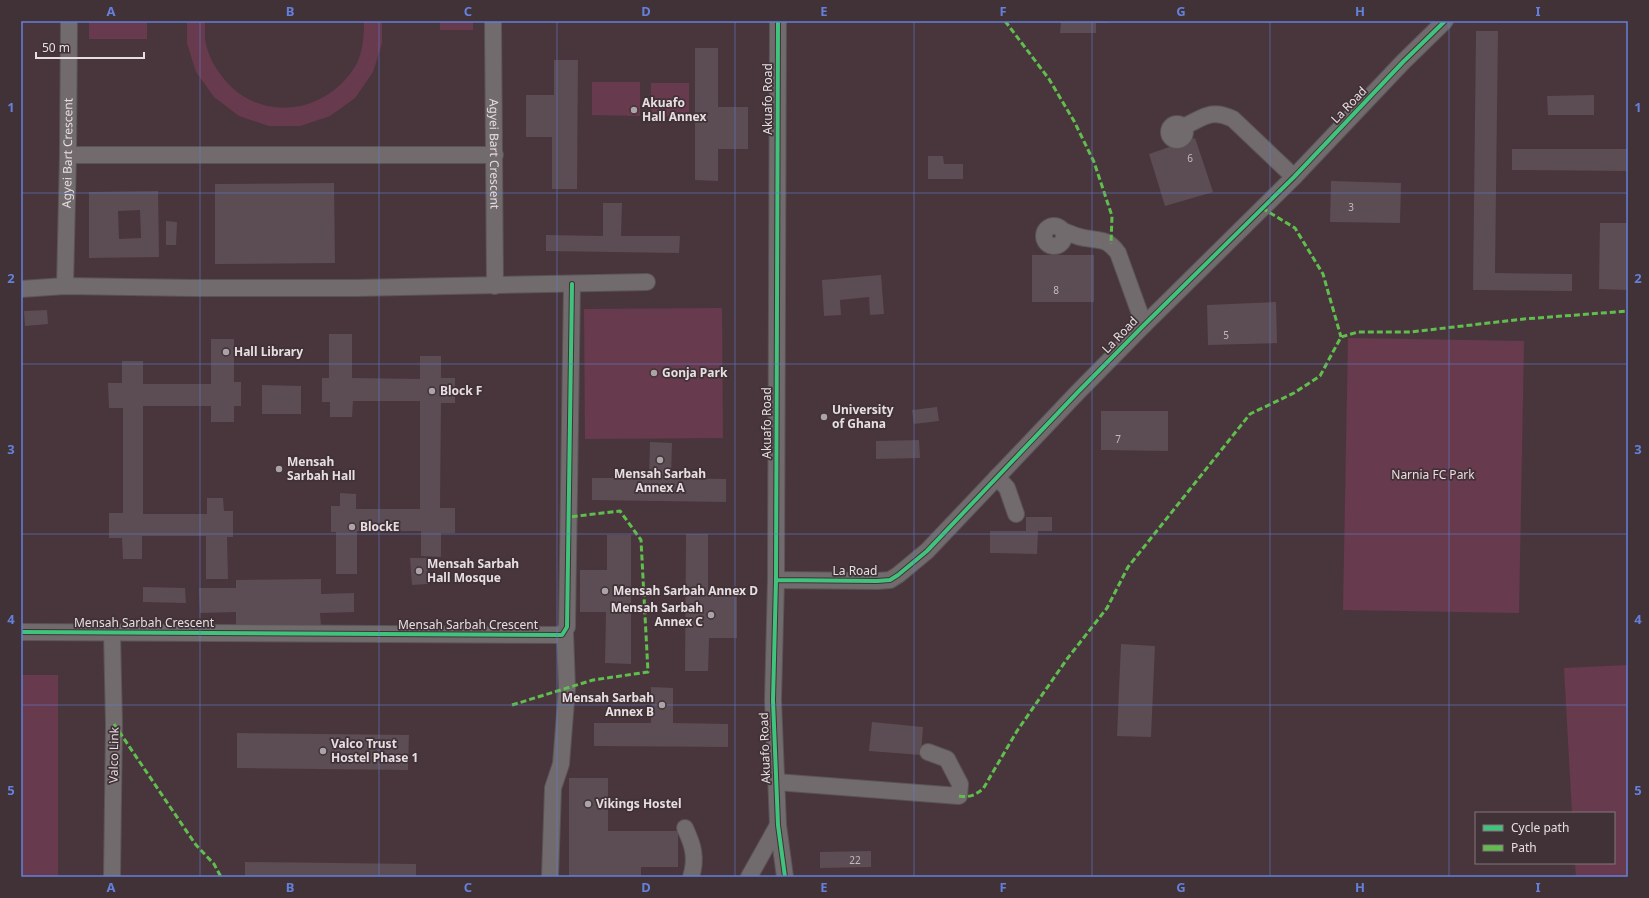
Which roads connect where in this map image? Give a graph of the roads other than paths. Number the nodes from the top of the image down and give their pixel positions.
1 (69, 21) edge
2 (493, 21) edge
3 (778, 21) edge
4 (1445, 21) edge
5 (1184, 127) dead end
6 (68, 155) junction
7 (495, 155) junction
8 (1294, 177) junction
9 (1063, 231) dead end
10 (647, 282) dead end
11 (572, 284) junction
12 (65, 286) junction
13 (496, 286) junction
14 (21, 289) edge
15 (1144, 325) junction
16 (997, 478) junction
17 (1016, 514) dead end
18 (776, 580) junction
19 (21, 632) edge
20 (112, 632) junction
21 (565, 632) junction
22 (928, 752) dead end
23 (776, 782) junction
24 (778, 825) junction
25 (684, 828) dead end
26 (112, 877) edge
27 (550, 877) edge
28 (691, 877) edge
29 (749, 877) edge
30 (785, 877) edge

1 - 6 street, Agyei Bart Crescent
2 - 7 street, Agyei Bart Crescent
3 - 18 street, Akuafo Road
4 - 8 street, La Road
5 - 8 street
6 - 7 street
6 - 12 street, Agyei Bart Crescent
7 - 13 street, Agyei Bart Crescent
8 - 15 street, La Road
9 - 15 street
10 - 11 street
11 - 13 street
11 - 21 street
12 - 13 street
12 - 14 street
15 - 16 street, La Road
16 - 17 street
16 - 18 street, La Road
18 - 23 street, Akuafo Road
19 - 20 street, Mensah Sarbah Crescent
20 - 21 street, Mensah Sarbah Crescent
20 - 26 street, Valco Link
21 - 27 street
22 - 23 street
23 - 24 street, Akuafo Road
24 - 29 street
24 - 30 street, Akuafo Road
25 - 28 street

